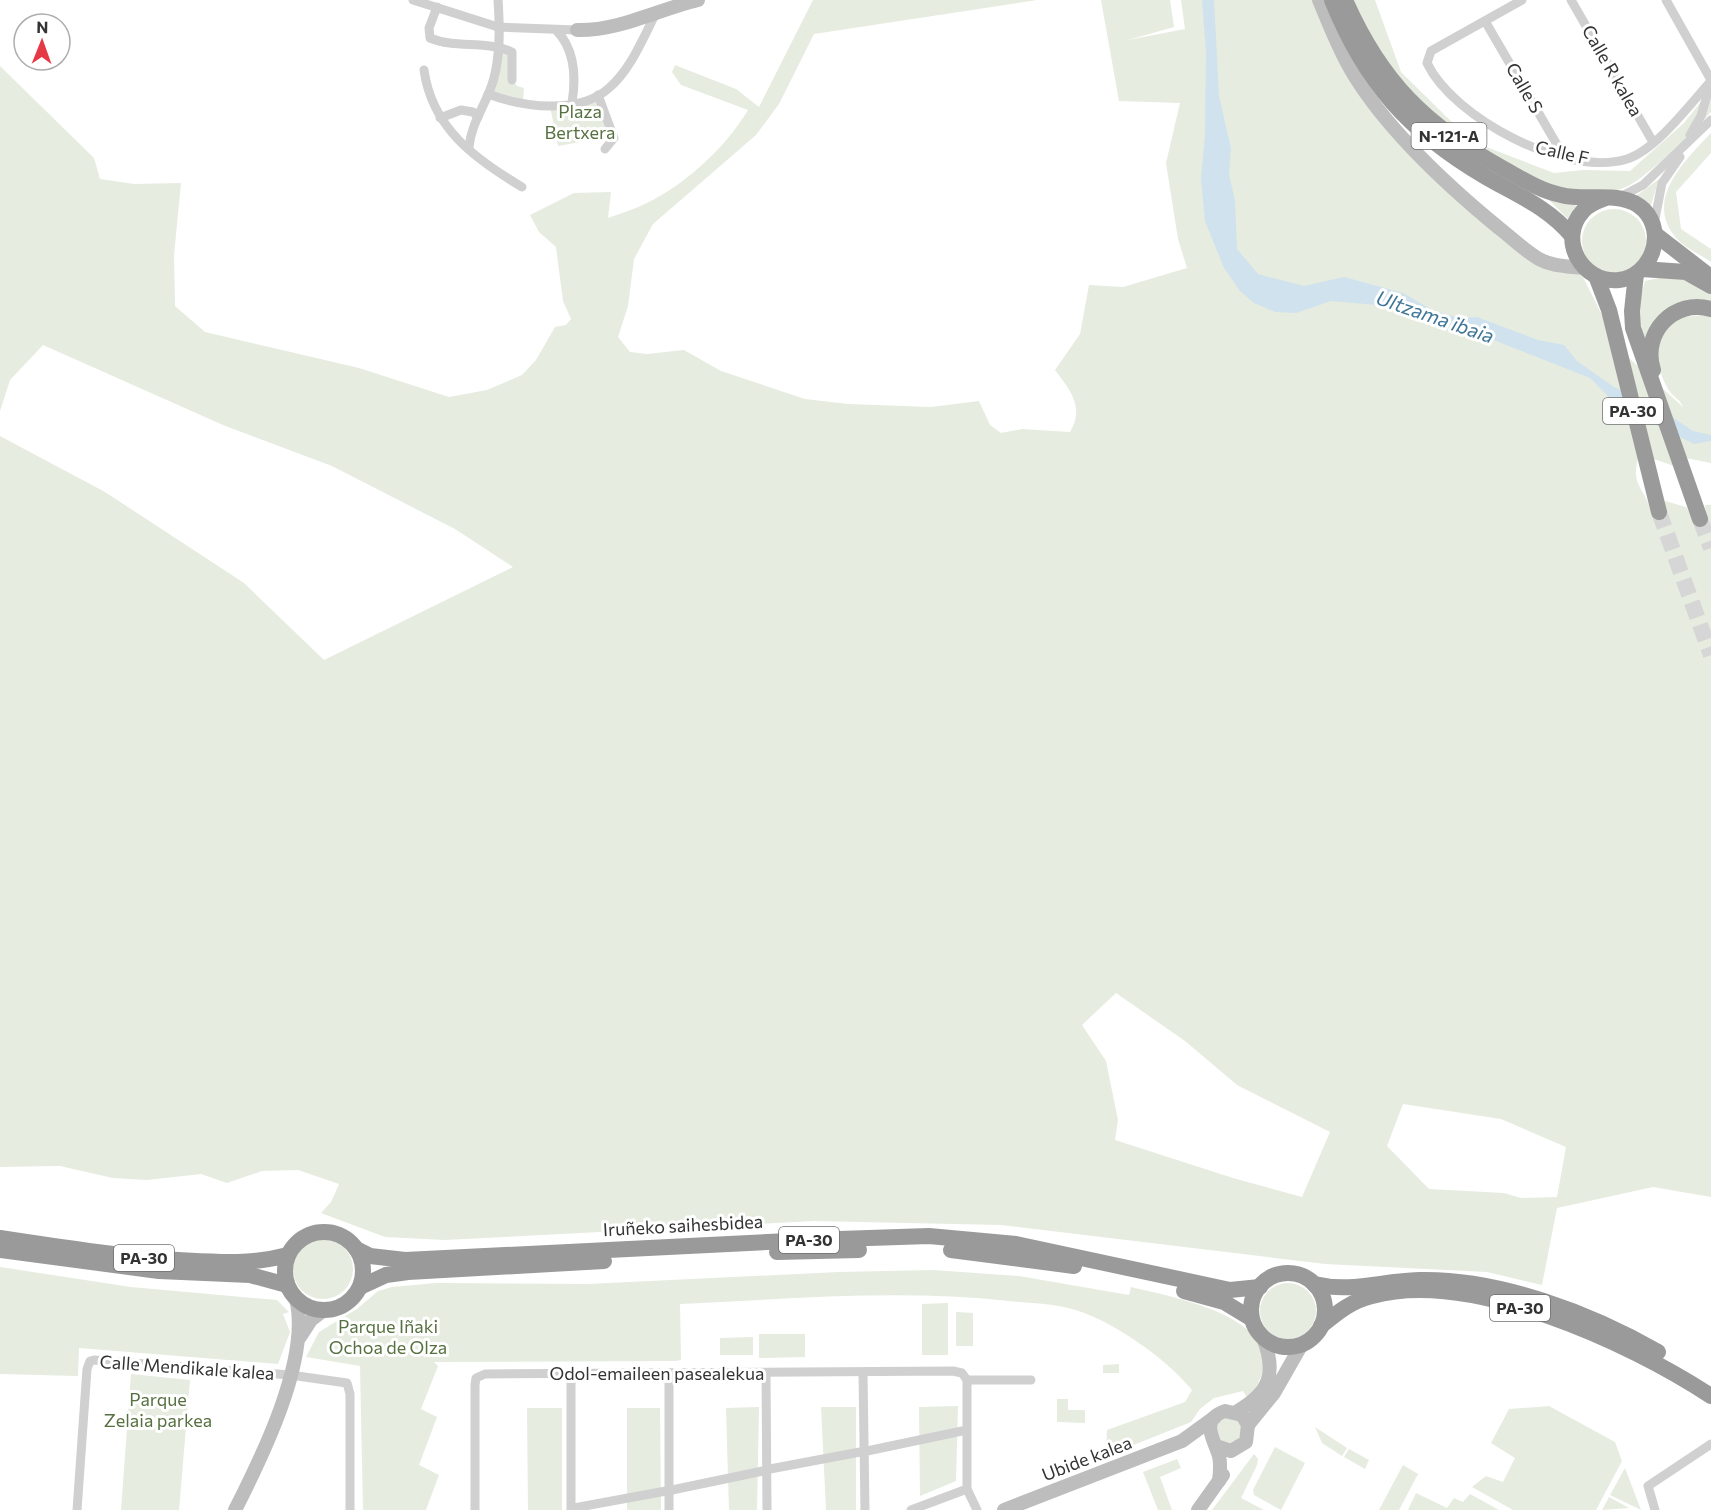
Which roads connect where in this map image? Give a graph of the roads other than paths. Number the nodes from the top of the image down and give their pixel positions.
1 (413, 0) edge
2 (498, 0) edge
3 (698, 0) edge
4 (1319, 0) edge
5 (1332, 0) edge
6 (1345, 0) edge
7 (1522, 0) edge
8 (1571, 0) edge
9 (1666, 0) edge
10 (437, 7) junction
11 (656, 13) junction
12 (1485, 21) junction
13 (498, 27) junction
14 (556, 30) junction
15 (577, 30) joint
16 (498, 46) junction
17 (424, 70) dead end
18 (512, 80) dead end
19 (1711, 81) edge
20 (488, 94) junction
21 (598, 95) junction
22 (572, 103) junction
23 (477, 117) junction
24 (440, 118) junction
25 (1711, 120) edge
26 (1694, 138) junction
27 (1653, 142) junction
28 (469, 147) junction
29 (605, 149) dead end
30 (1563, 155) junction
31 (1670, 160) junction
32 (522, 187) dead end
33 (1613, 198) junction
34 (1654, 230) junction
35 (1573, 244) junction
36 (1552, 264) junction
37 (1639, 271) junction
38 (1590, 272) junction
39 (1711, 277) edge
40 (1711, 286) edge
41 (1711, 309) edge
42 (1650, 370) junction
43 (1659, 512) tunnel mouth
44 (1700, 519) tunnel mouth
45 (0, 1238) edge
46 (356, 1249) junction
47 (0, 1250) edge
48 (288, 1255) junction
49 (1314, 1284) junction
50 (360, 1287) junction
51 (1260, 1287) junction
52 (291, 1292) junction
53 (324, 1311) junction
54 (1252, 1319) junction
55 (1321, 1326) junction
56 (1263, 1338) junction
57 (297, 1341) junction
58 (1302, 1344) junction
59 (863, 1372) junction
60 (766, 1373) junction
61 (571, 1374) junction
62 (669, 1374) junction
63 (290, 1375) junction
64 (967, 1380) junction
65 (1031, 1380) dead end
66 (1711, 1383) edge
67 (1711, 1396) edge
68 (1236, 1412) junction
69 (1215, 1417) junction
70 (1248, 1425) junction
71 (962, 1431) dead end
72 (1182, 1441) junction
73 (1215, 1444) junction
74 (1711, 1444) edge
75 (1237, 1449) junction
76 (1220, 1481) junction
77 (967, 1489) junction
78 (569, 1509) edge
79 (77, 1510) edge
80 (235, 1510) edge
81 (350, 1510) edge
82 (475, 1510) edge
83 (669, 1510) edge
84 (767, 1510) edge
85 (865, 1510) edge
86 (911, 1510) edge
87 (977, 1510) edge
88 (1004, 1510) edge
89 (1198, 1510) edge
90 (1655, 1510) edge

1 - 10 street
2 - 13 street
3 - 11 street
4 - 36 street
5 - 35 highway, N-121-A
6 - 33 highway, N-121-A
7 - 12 street
8 - 27 street, Calle R kalea
9 - 19 street
10 - 13 street
10 - 16 street
11 - 15 street
11 - 21 street
12 - 30 street, Calle S
12 - 30 street, Calle F
13 - 14 street
13 - 16 street
14 - 15 street
14 - 22 street
16 - 18 street
16 - 20 street
17 - 24 street
19 - 27 street, Calle F
19 - 31 street
20 - 22 street
20 - 23 street
21 - 22 street
21 - 29 street
23 - 24 street
23 - 28 street
24 - 28 street
25 - 26 street
26 - 31 street
26 - 34 street
27 - 30 street, Calle F
28 - 32 street
31 - 33 street
33 - 34 highway
33 - 35 highway
34 - 37 highway, PA-30
34 - 39 highway
35 - 36 street
35 - 38 highway, PA-30
36 - 38 street
37 - 38 highway
37 - 40 highway
37 - 42 highway, PA-30
38 - 43 highway, PA-30
41 - 42 highway
42 - 44 highway, PA-30
45 - 48 highway, PA-30
46 - 48 highway, PA-30
46 - 50 highway
46 - 51 highway, Iruñeko saihesbidea / PA-30
47 - 52 highway, PA-30
48 - 52 highway
49 - 51 highway, PA-30
49 - 55 highway
49 - 66 highway, PA-30
50 - 53 highway, PA-30
50 - 54 highway, Iruñeko saihesbidea / PA-30
51 - 54 highway
52 - 53 highway, PA-30
52 - 57 street
53 - 57 street
54 - 56 highway, PA-30
55 - 58 highway, PA-30
55 - 67 highway, PA-30
56 - 58 highway
56 - 68 street
57 - 63 street
58 - 70 street
59 - 60 street, Odol-emaileen pasealekua
59 - 64 street, Odol-emaileen pasealekua
59 - 85 street
60 - 62 street, Odol-emaileen pasealekua
60 - 84 street
61 - 62 street, Odol-emaileen pasealekua
61 - 78 street
61 - 82 street, Odol-emaileen pasealekua
62 - 83 street
63 - 79 street, Calle Mendikale kalea
63 - 80 street
63 - 81 street
64 - 65 street, Odol-emaileen pasealekua
64 - 77 street
68 - 69 street
68 - 70 street
69 - 72 street, Ubide kalea
69 - 73 street
70 - 75 street
71 - 78 street
72 - 73 street, Ubide kalea
72 - 88 street, Ubide kalea
73 - 75 street
73 - 76 street
74 - 90 street
75 - 76 street
76 - 89 street
77 - 86 street
77 - 87 street

